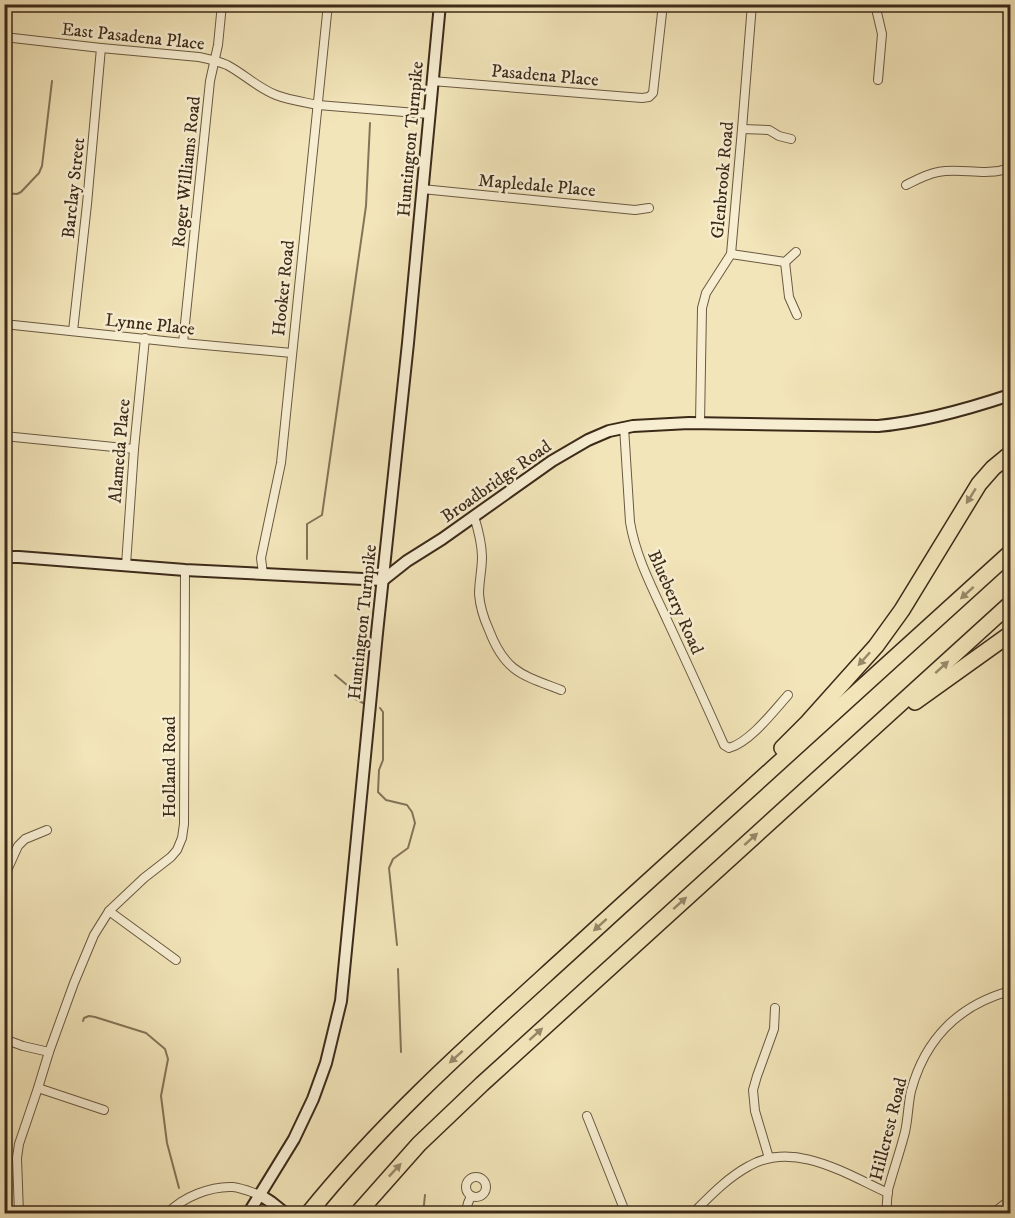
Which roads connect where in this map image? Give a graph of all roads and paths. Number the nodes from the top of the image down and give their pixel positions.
1 (5, 4) edge
2 (222, 4) edge
3 (327, 4) edge
4 (440, 4) edge
5 (663, 4) edge
6 (752, 4) edge
7 (875, 4) edge
8 (1006, 4) edge
9 (1011, 12) edge
10 (4, 15) edge
11 (4, 37) edge
12 (101, 48) junction
13 (214, 60) junction
14 (878, 80) dead end
15 (432, 81) junction
16 (318, 105) junction
17 (429, 114) junction
18 (742, 129) junction
19 (791, 139) dead end
20 (1011, 168) edge
21 (906, 184) dead end
22 (422, 189) junction
23 (649, 208) dead end
24 (796, 252) dead end
25 (731, 254) junction
26 (785, 262) junction
27 (797, 315) dead end
28 (4, 324) edge
29 (73, 331) junction
30 (144, 338) junction
31 (183, 343) junction
32 (292, 353) junction
33 (1011, 395) edge
34 (700, 423) junction
35 (624, 428) junction
36 (4, 436) edge
37 (134, 449) junction
38 (1011, 454) edge
39 (474, 516) junction
40 (1011, 553) edge
41 (4, 558) edge
42 (126, 566) junction
43 (185, 570) junction
44 (263, 574) junction
45 (383, 580) junction
46 (1011, 604) edge
47 (1011, 634) edge
48 (561, 690) dead end
49 (788, 695) dead end
50 (774, 819) junction
51 (47, 830) dead end
52 (659, 871) junction
53 (4, 877) edge
54 (109, 911) junction
55 (176, 960) dead end
56 (1011, 991) edge
57 (775, 1008) dead end
58 (4, 1039) edge
59 (49, 1052) junction
60 (38, 1088) junction
61 (104, 1110) dead end
62 (587, 1116) dead end
63 (769, 1158) junction
64 (888, 1193) junction
65 (260, 1195) junction
66 (471, 1196) dead end
67 (1011, 1200) edge
68 (310, 1210) edge
69 (19, 1214) edge
70 (167, 1214) edge
71 (248, 1214) edge
72 (286, 1214) edge
73 (357, 1214) edge
74 (465, 1214) edge
75 (626, 1214) edge
76 (692, 1214) edge
77 (886, 1214) edge
78 (992, 1214) edge

1 - 10 street
2 - 13 street, Roger Williams Road
3 - 16 street, Hooker Road
4 - 15 main road, Huntington Turnpike
5 - 15 street, Pasadena Place
6 - 18 street, Glenbrook Road
7 - 14 street
8 - 9 main road
11 - 12 street, East Pasadena Place
12 - 13 street, East Pasadena Place
12 - 29 street, Barclay Street
13 - 16 street, East Pasadena Place
13 - 31 street, Roger Williams Road
15 - 17 main road, Huntington Turnpike
16 - 17 street, East Pasadena Place
16 - 32 street, Hooker Road
17 - 22 main road, Huntington Turnpike
18 - 19 street
18 - 25 street, Glenbrook Road
20 - 21 street
22 - 23 street, Mapledale Place
22 - 45 main road, Huntington Turnpike
24 - 26 street
25 - 26 street
25 - 34 street, Glenbrook Road
26 - 27 street
28 - 29 street, Lynne Place
29 - 30 street, Lynne Place
30 - 31 street, Lynne Place
30 - 37 street, Alameda Place
31 - 32 street, Lynne Place
32 - 44 street, Hooker Road
33 - 34 main road, Broadbridge Road
34 - 35 main road, Broadbridge Road
35 - 39 main road, Broadbridge Road
35 - 49 street, Blueberry Road
36 - 37 street
37 - 42 street, Alameda Place
38 -> 52 highway
39 - 45 main road, Broadbridge Road
39 - 48 street
40 -> 52 highway
41 - 42 main road
42 - 43 main road
43 - 44 main road
43 - 54 street, Holland Road
44 - 45 main road
45 - 65 main road, Huntington Turnpike
50 -> 46 highway
47 - 50 highway
73 -> 50 highway
51 - 53 street
52 -> 68 highway
54 - 55 street
54 - 59 street, Holland Road
56 - 64 street, Hillcrest Road
57 - 63 street
58 - 59 street
59 - 60 street, Holland Road
60 - 61 street
60 - 69 street, Holland Road
62 - 75 street
63 - 64 street
63 - 76 street
64 - 77 street, Hillcrest Road
65 - 70 street
65 - 71 main road, Huntington Turnpike
65 - 72 main road
66 - 74 street
67 - 78 street

